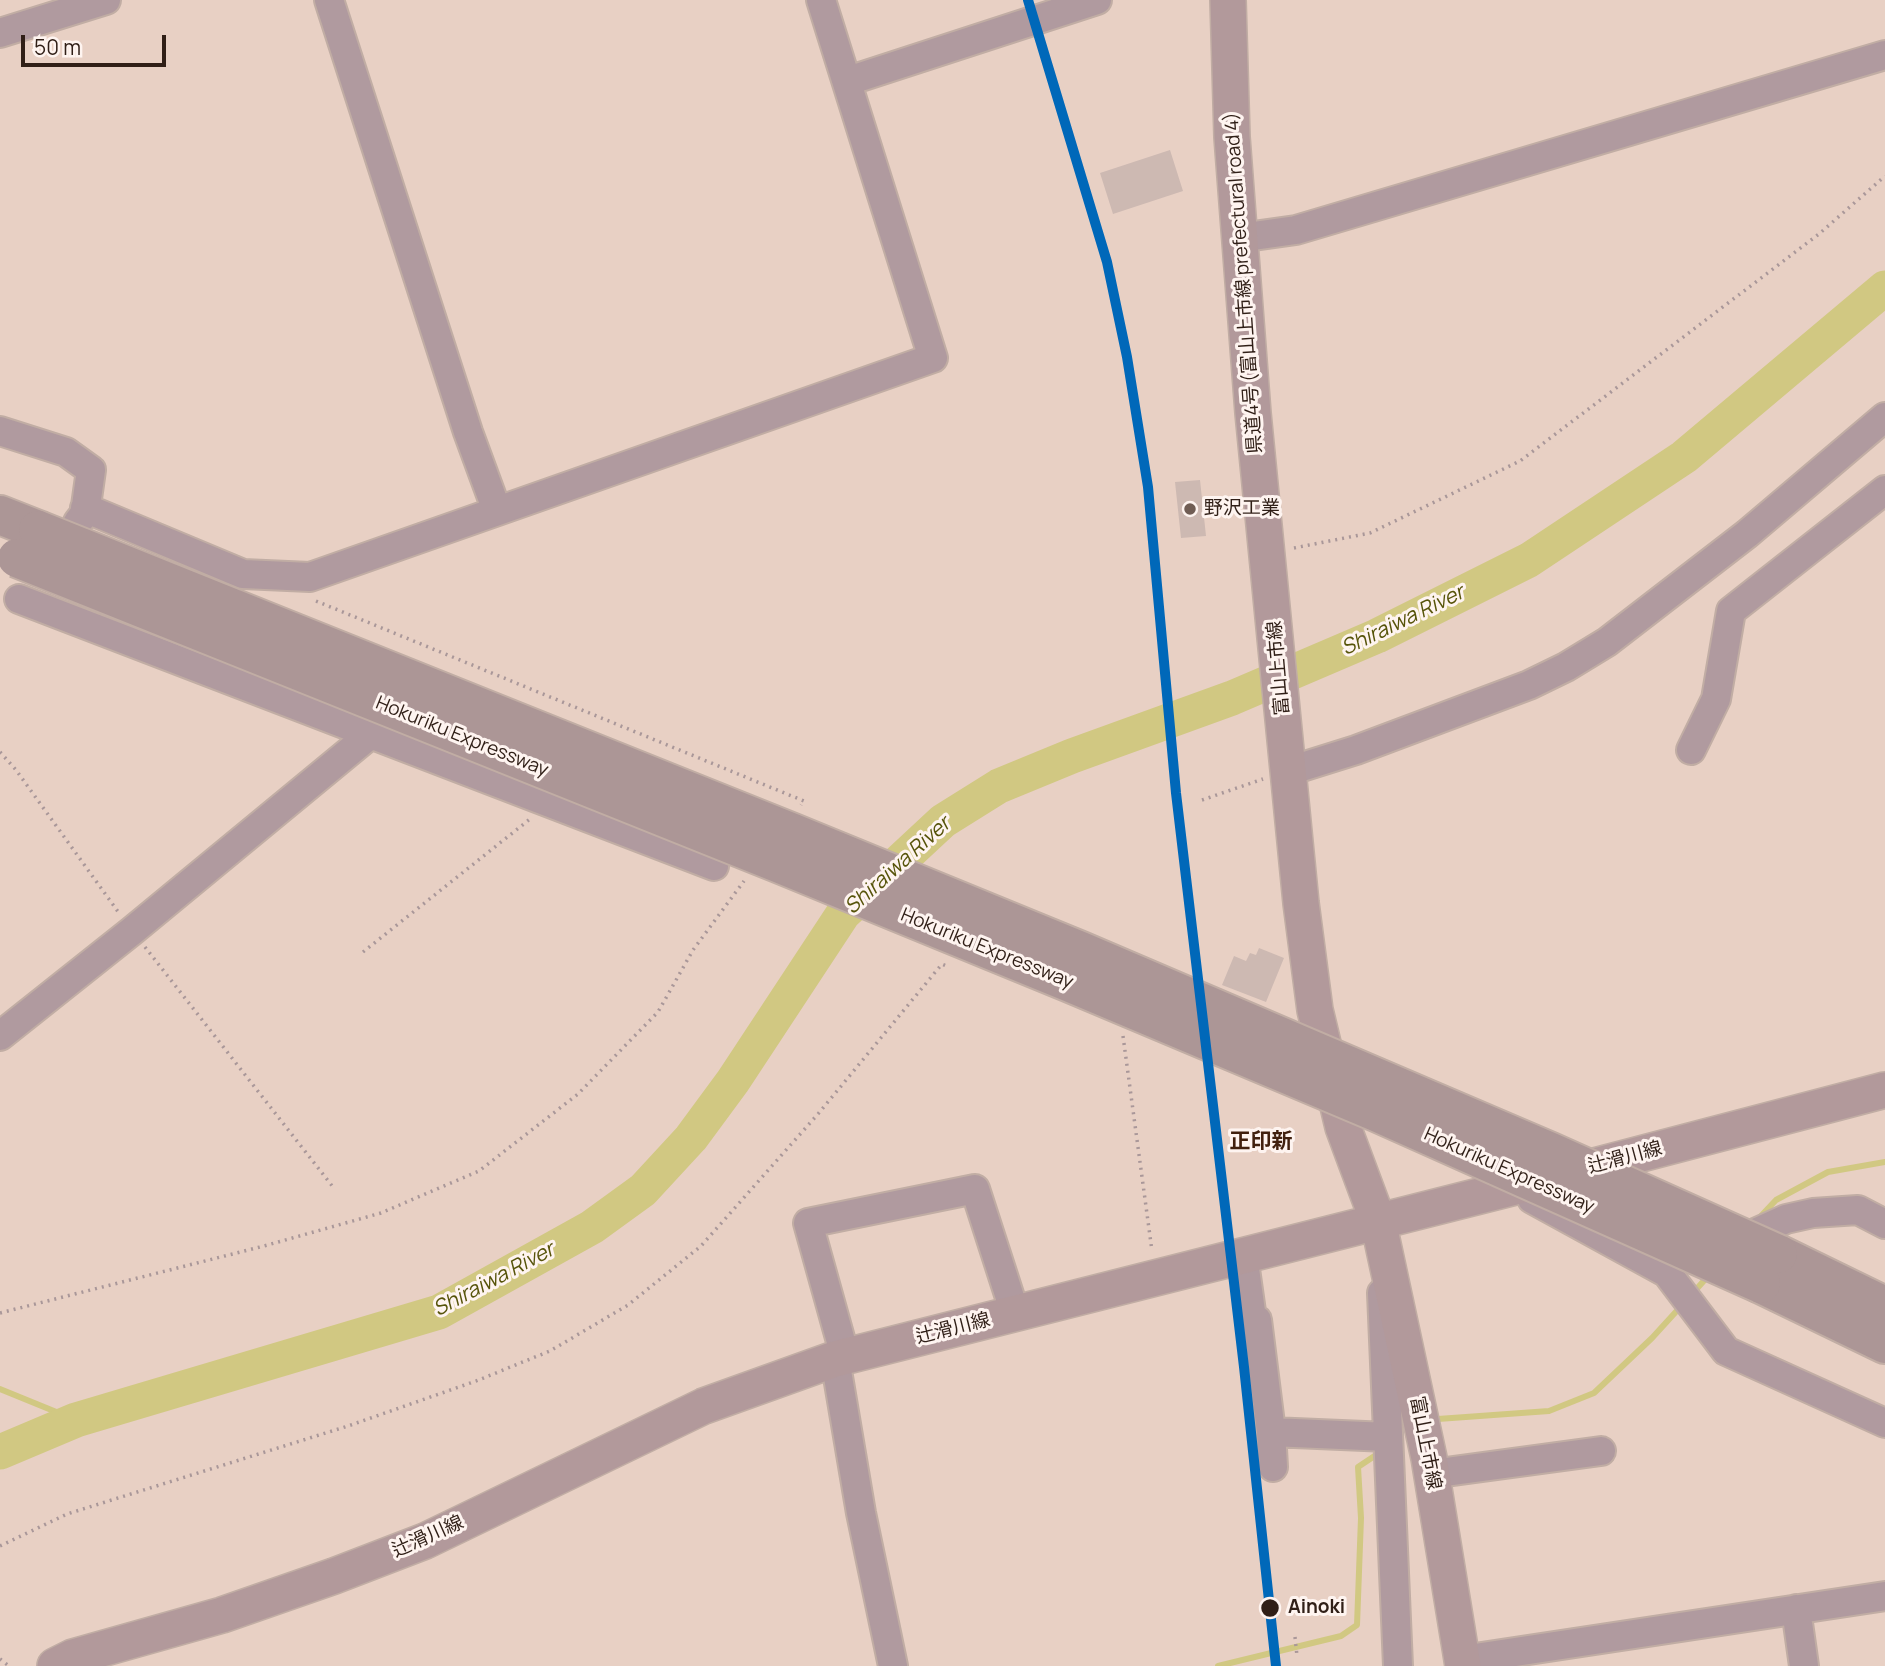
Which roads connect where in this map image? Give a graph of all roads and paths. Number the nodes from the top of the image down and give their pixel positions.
1 (106, 0) edge
2 (329, 0) edge
3 (821, 0) edge
4 (1097, 0) edge
5 (1228, 0) edge
6 (0, 33) edge
7 (1885, 55) edge
8 (848, 81) junction
9 (1885, 177) edge
10 (1239, 238) junction
11 (1885, 417) edge
12 (0, 431) edge
13 (1885, 489) edge
14 (85, 508) junction
15 (497, 511) junction
16 (0, 515) edge
17 (18, 547) edge
18 (1268, 559) junction
19 (304, 596) dead end
20 (10, 603) edge
21 (372, 733) junction
22 (1692, 750) dead end
23 (0, 752) edge
24 (1289, 771) junction
25 (1202, 800) dead end
26 (551, 803) junction
27 (796, 812) dead end
28 (714, 866) dead end
29 (748, 875) dead end
30 (132, 931) junction
31 (363, 952) dead end
32 (955, 969) dead end
33 (1122, 1032) dead end
34 (0, 1035) edge
35 (1885, 1090) edge
36 (333, 1187) dead end
37 (1511, 1188) junction
38 (1378, 1221) junction
39 (1885, 1224) edge
40 (1245, 1269) dead end
41 (1770, 1269) junction
42 (1667, 1273) junction
43 (1156, 1277) junction
44 (1885, 1306) edge
45 (0, 1313) edge
46 (1015, 1313) junction
47 (1885, 1344) edge
48 (840, 1357) junction
49 (1885, 1423) edge
50 (1271, 1432) junction
51 (1388, 1437) junction
52 (1601, 1451) dead end
53 (1273, 1467) dead end
54 (1431, 1474) junction
55 (0, 1546) edge
56 (1885, 1596) edge
57 (1796, 1609) junction
58 (1295, 1637) dead end
59 (1297, 1656) dead end
60 (0, 1659) edge
61 (1462, 1663) edge
62 (9, 1666) edge
63 (55, 1666) edge
64 (893, 1666) edge
65 (1398, 1666) edge
66 (1804, 1666) edge

1 - 6 street
2 - 15 street
3 - 8 street
4 - 8 street
5 - 10 main road, 県道4号 (富山上市線 prefectural road 4)
7 - 10 street
8 - 15 street
9 - 18 path
10 - 18 main road, 県道4号 (富山上市線 prefectural road 4)
11 - 24 street
12 - 14 street
13 - 22 street
14 - 15 street
14 - 20 street
16 - 17 highway, Hokuriku Expressway
17 - 41 highway, Hokuriku Expressway, bridge
18 - 24 main road, 富山上市線
19 - 27 path
20 - 21 street
21 - 26 street
21 - 30 street
23 - 30 path
24 - 25 path
24 - 38 main road
26 - 28 street
26 - 31 path
29 - 45 path
30 - 34 street
30 - 36 path
32 - 55 path
33 - 43 path
35 - 37 main road, 辻滑川線
37 - 38 main road, 辻滑川線
37 - 42 street
38 - 43 main road, 辻滑川線
38 - 51 street
38 - 54 main road, 富山上市線
39 - 42 street
40 - 50 street
41 - 44 highway, Hokuriku Expressway
41 - 47 highway, Hokuriku Expressway
42 - 49 street
43 - 46 main road, 辻滑川線
46 - 48 main road, 辻滑川線
46 - 48 street
48 - 63 main road, 辻滑川線
48 - 64 street
50 - 51 street
50 - 53 street
51 - 65 street
52 - 54 street
54 - 61 main road, 富山上市線
56 - 57 street
57 - 61 street
57 - 66 street
58 - 59 path
60 - 62 path

